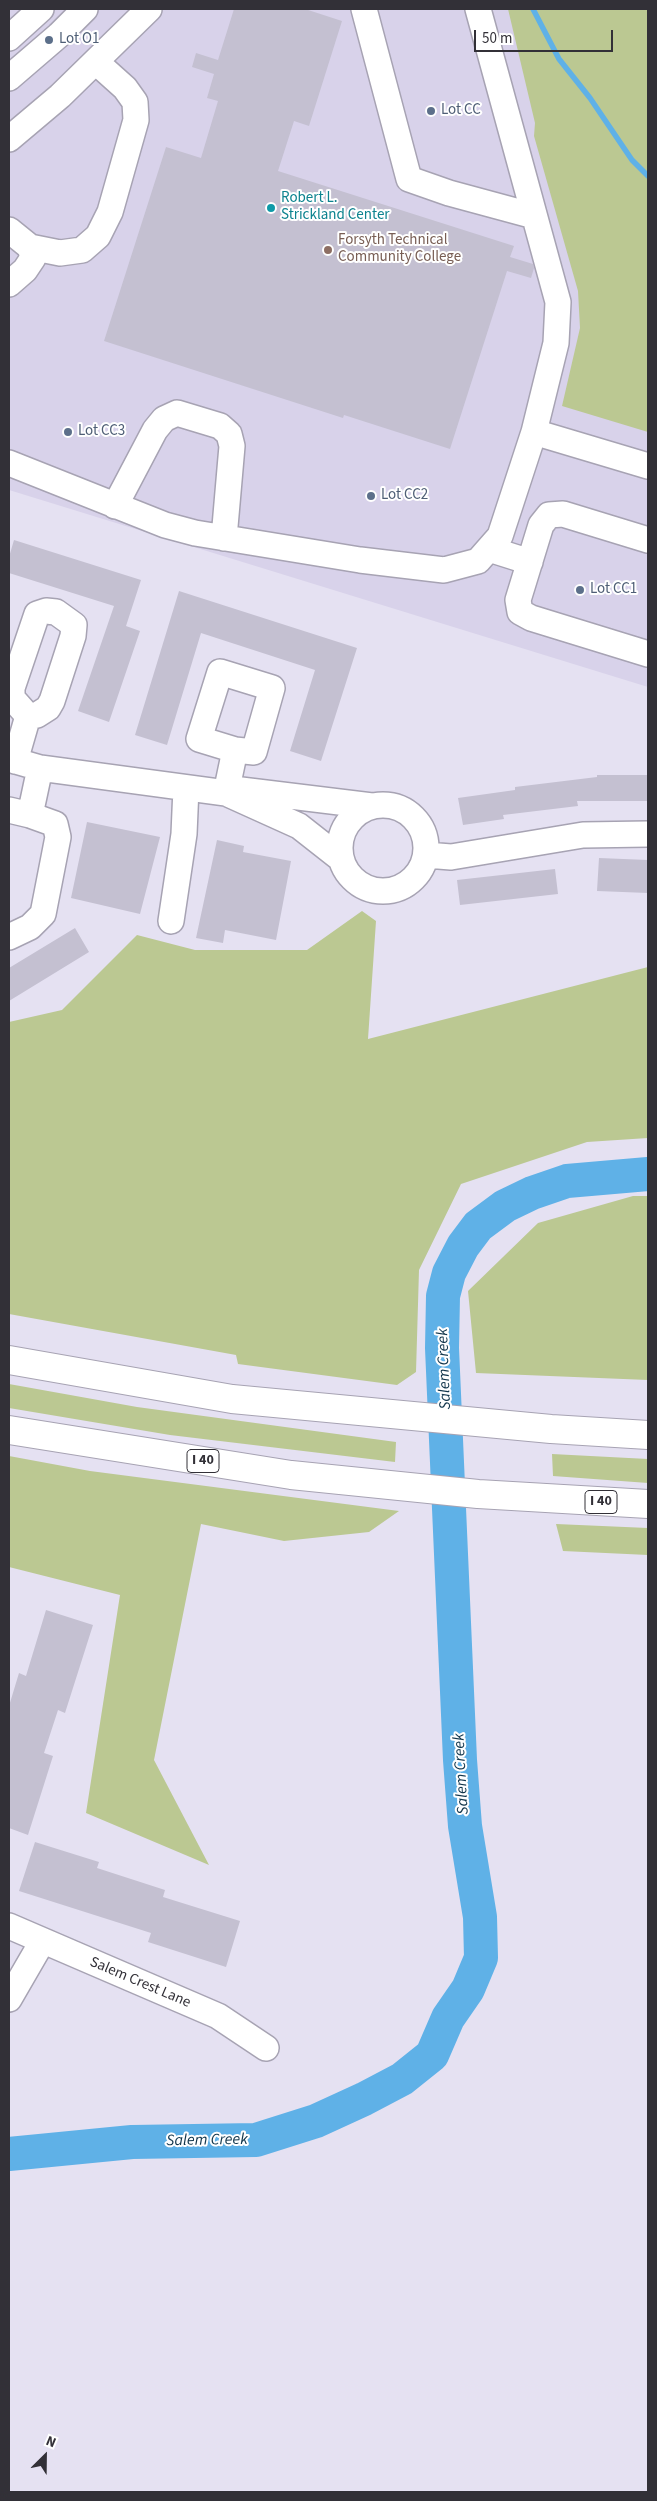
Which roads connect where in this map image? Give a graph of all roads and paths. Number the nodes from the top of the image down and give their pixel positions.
1 (42, 9) edge
2 (85, 9) edge
3 (149, 9) edge
4 (364, 9) edge
5 (478, 9) edge
6 (9, 38) edge
7 (96, 62) junction
8 (9, 78) edge
9 (9, 139) edge
10 (534, 216) junction
11 (9, 230) edge
12 (30, 248) junction
13 (9, 284) edge
14 (534, 432) junction
15 (9, 463) edge
16 (648, 466) edge
17 (115, 506) junction
18 (224, 538) junction
19 (648, 540) edge
20 (489, 549) junction
21 (530, 562) junction
22 (648, 654) edge
23 (28, 716) dead end
24 (235, 750) dead end
25 (12, 760) edge
26 (40, 768) junction
27 (186, 788) junction
28 (226, 793) junction
29 (372, 806) junction
30 (19, 812) edge
31 (648, 834) edge
32 (426, 854) junction
33 (341, 859) junction
34 (171, 921) dead end
35 (9, 937) edge
36 (9, 1360) edge
37 (648, 1418) edge
38 (551, 1429) junction
39 (9, 1430) edge
40 (648, 1435) edge
41 (648, 1504) edge
42 (9, 1926) edge
43 (42, 1942) junction
44 (9, 1999) edge
45 (266, 2048) dead end

1 - 6 street
2 - 8 street
3 - 7 street
4 - 10 street
5 - 10 street
7 - 9 street
7 - 12 street
10 - 14 street
11 - 12 street
12 - 13 street
14 - 16 street
14 - 20 street
15 - 17 street
17 - 18 street
17 - 18 street
18 - 20 street
19 - 21 street
20 - 21 street
21 - 22 street
23 - 25 street
24 - 28 street
25 - 26 street
26 - 27 street
26 - 30 street
27 - 28 street
27 - 34 street
28 - 29 street
28 - 33 street
29 - 32 street
29 - 33 street
30 - 35 street
31 - 32 street
32 - 33 street
36 - 38 highway
37 - 38 highway
38 - 40 highway
39 - 41 highway, I 40
42 - 43 street, Salem Crest Lane
43 - 44 street
43 - 45 street, Salem Crest Lane

